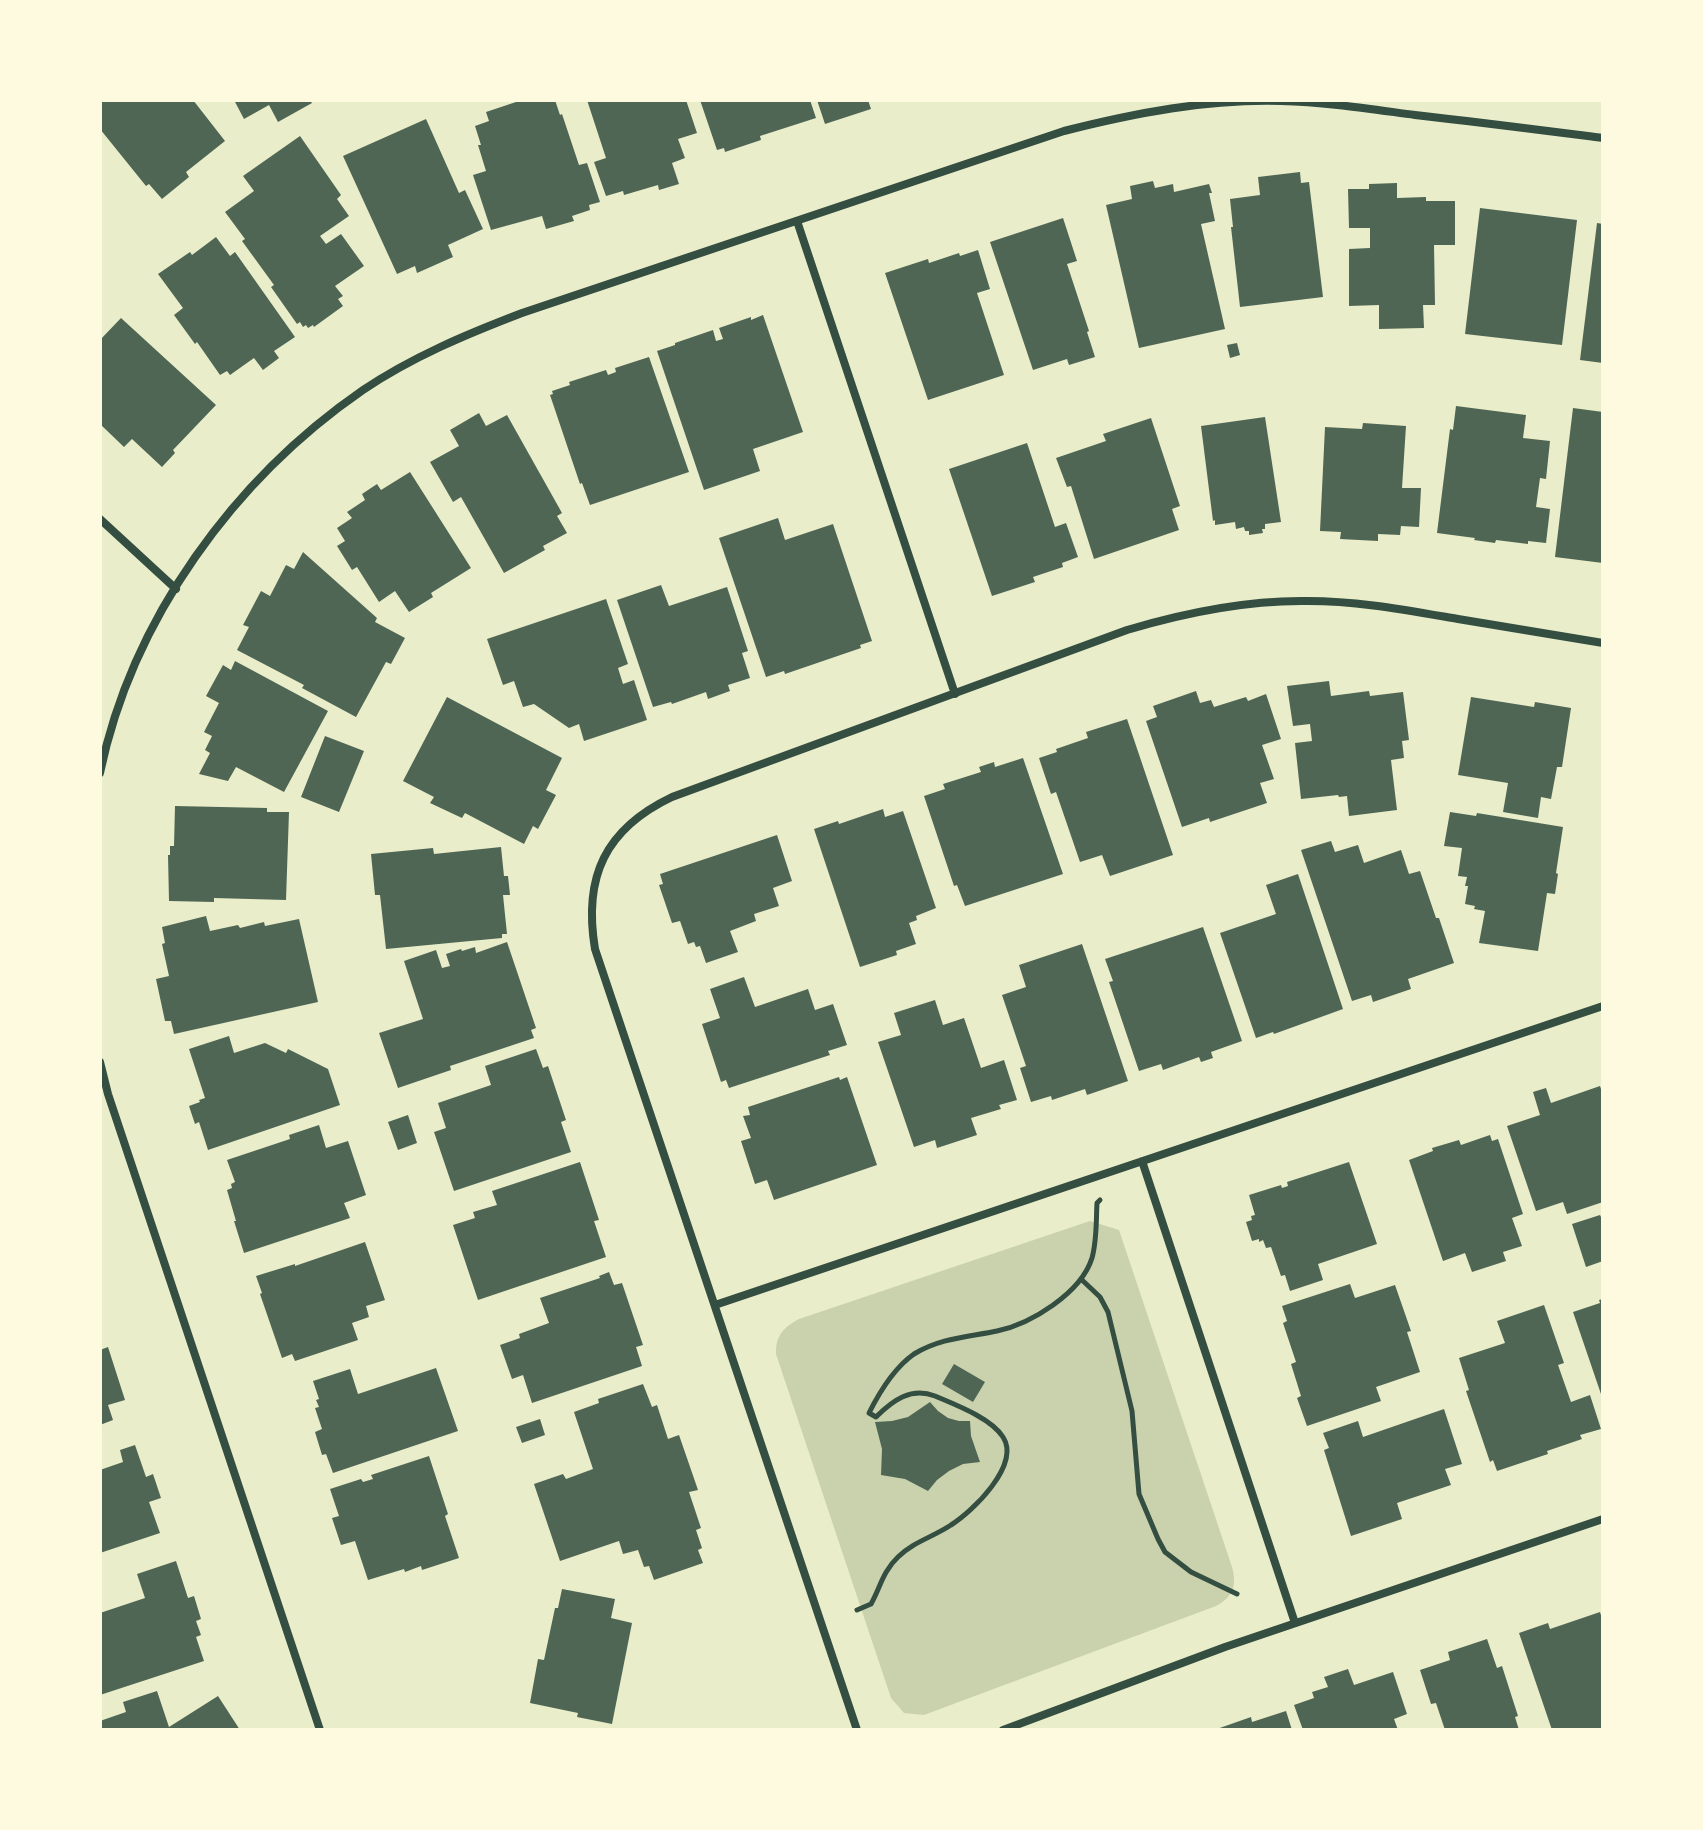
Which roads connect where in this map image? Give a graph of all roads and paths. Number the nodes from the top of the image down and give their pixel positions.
1 (1603, 138) edge
2 (797, 221) junction
3 (100, 519) edge
4 (176, 589) junction
5 (1603, 643) edge
6 (955, 694) junction
7 (100, 773) edge
8 (1603, 1006) edge
9 (100, 1062) edge
10 (1142, 1161) junction
11 (1108, 1192) dead end
12 (1081, 1279) junction
13 (715, 1305) junction
14 (1603, 1519) edge
15 (1237, 1594) dead end
16 (857, 1610) dead end
17 (1295, 1623) junction
18 (320, 1730) edge
19 (857, 1730) edge
20 (1003, 1730) edge

1 - 2 street
2 - 4 street
2 - 6 street
3 - 4 street
4 - 7 street
5 - 6 street
6 - 13 street
8 - 10 street
9 - 18 street
10 - 13 street
10 - 17 street
11 - 12 path
12 - 15 path
12 - 16 path
13 - 19 street
14 - 17 street
17 - 20 street

